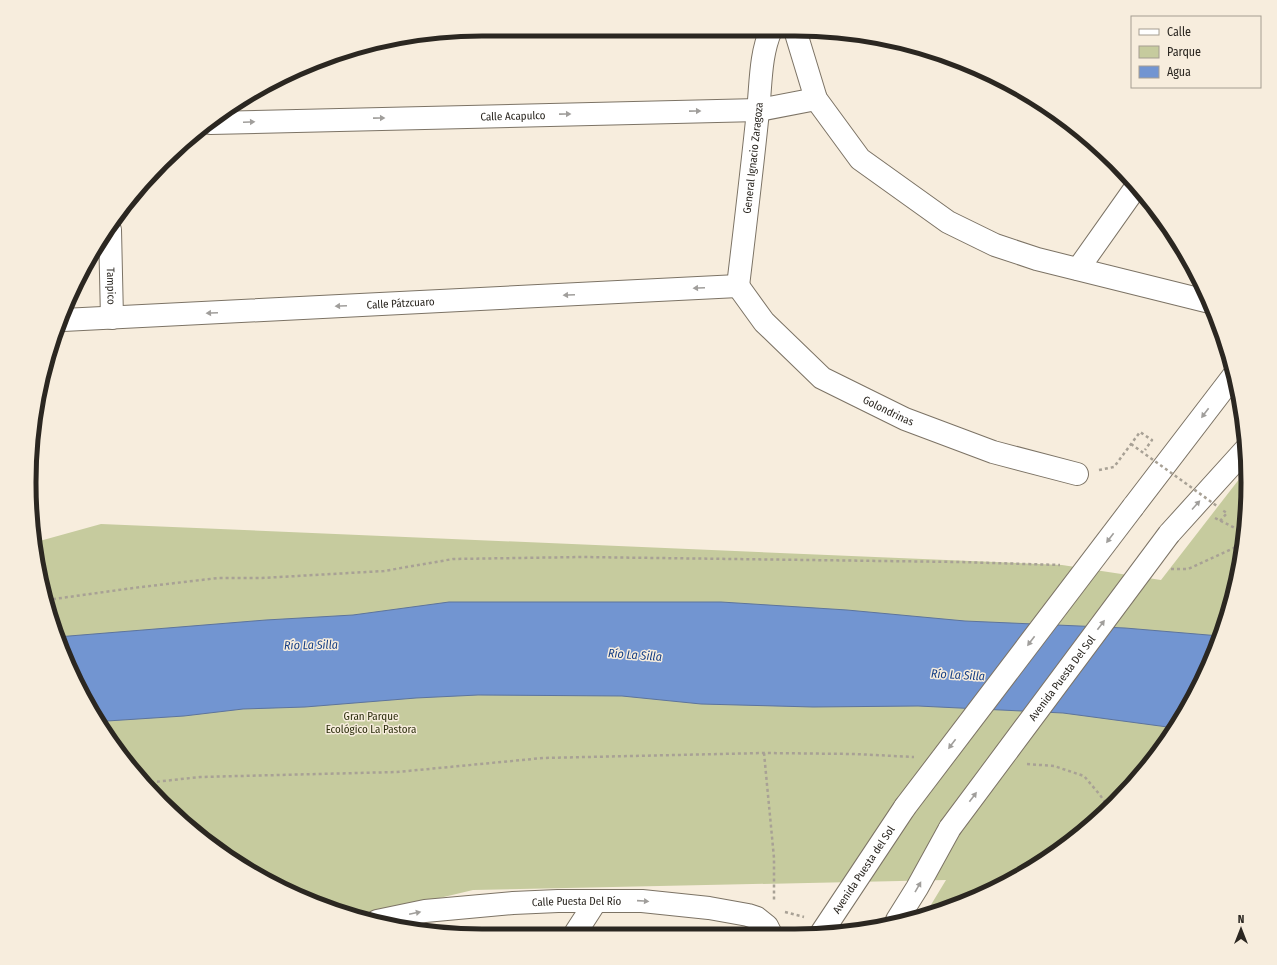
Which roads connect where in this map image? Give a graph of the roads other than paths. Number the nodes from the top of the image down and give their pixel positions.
1 (768, 36) edge
2 (797, 36) edge
3 (816, 99) junction
4 (759, 110) junction
5 (218, 123) edge
6 (1133, 191) edge
7 (110, 235) edge
8 (1078, 269) junction
9 (738, 286) junction
10 (1202, 300) edge
11 (112, 318) junction
12 (67, 320) edge
13 (1228, 378) edge
14 (1240, 456) edge
15 (1077, 474) dead end
16 (596, 901) junction
17 (899, 916) edge
18 (391, 919) edge
19 (825, 928) edge
20 (578, 929) edge
21 (768, 929) edge

1 - 4 street, General Ignacio Zaragoza
2 - 3 street
3 - 4 street, Calle Acapulco
3 - 8 street
5 -> 4 street, Calle Acapulco
4 - 9 street, General Ignacio Zaragoza
6 - 8 street
7 - 11 street, Tampico
8 - 10 street
9 -> 11 street, Calle Pátzcuaro
9 - 15 street, Golondrinas
11 - 12 street, Calle Pátzcuaro
13 -> 19 street, Avenida Puesta del Sol, bridge
17 -> 14 street, Avenida Puesta Del Sol, bridge
18 -> 16 street, Calle Puesta Del Río
16 - 20 street
16 -> 21 street, Calle Puesta Del Río

